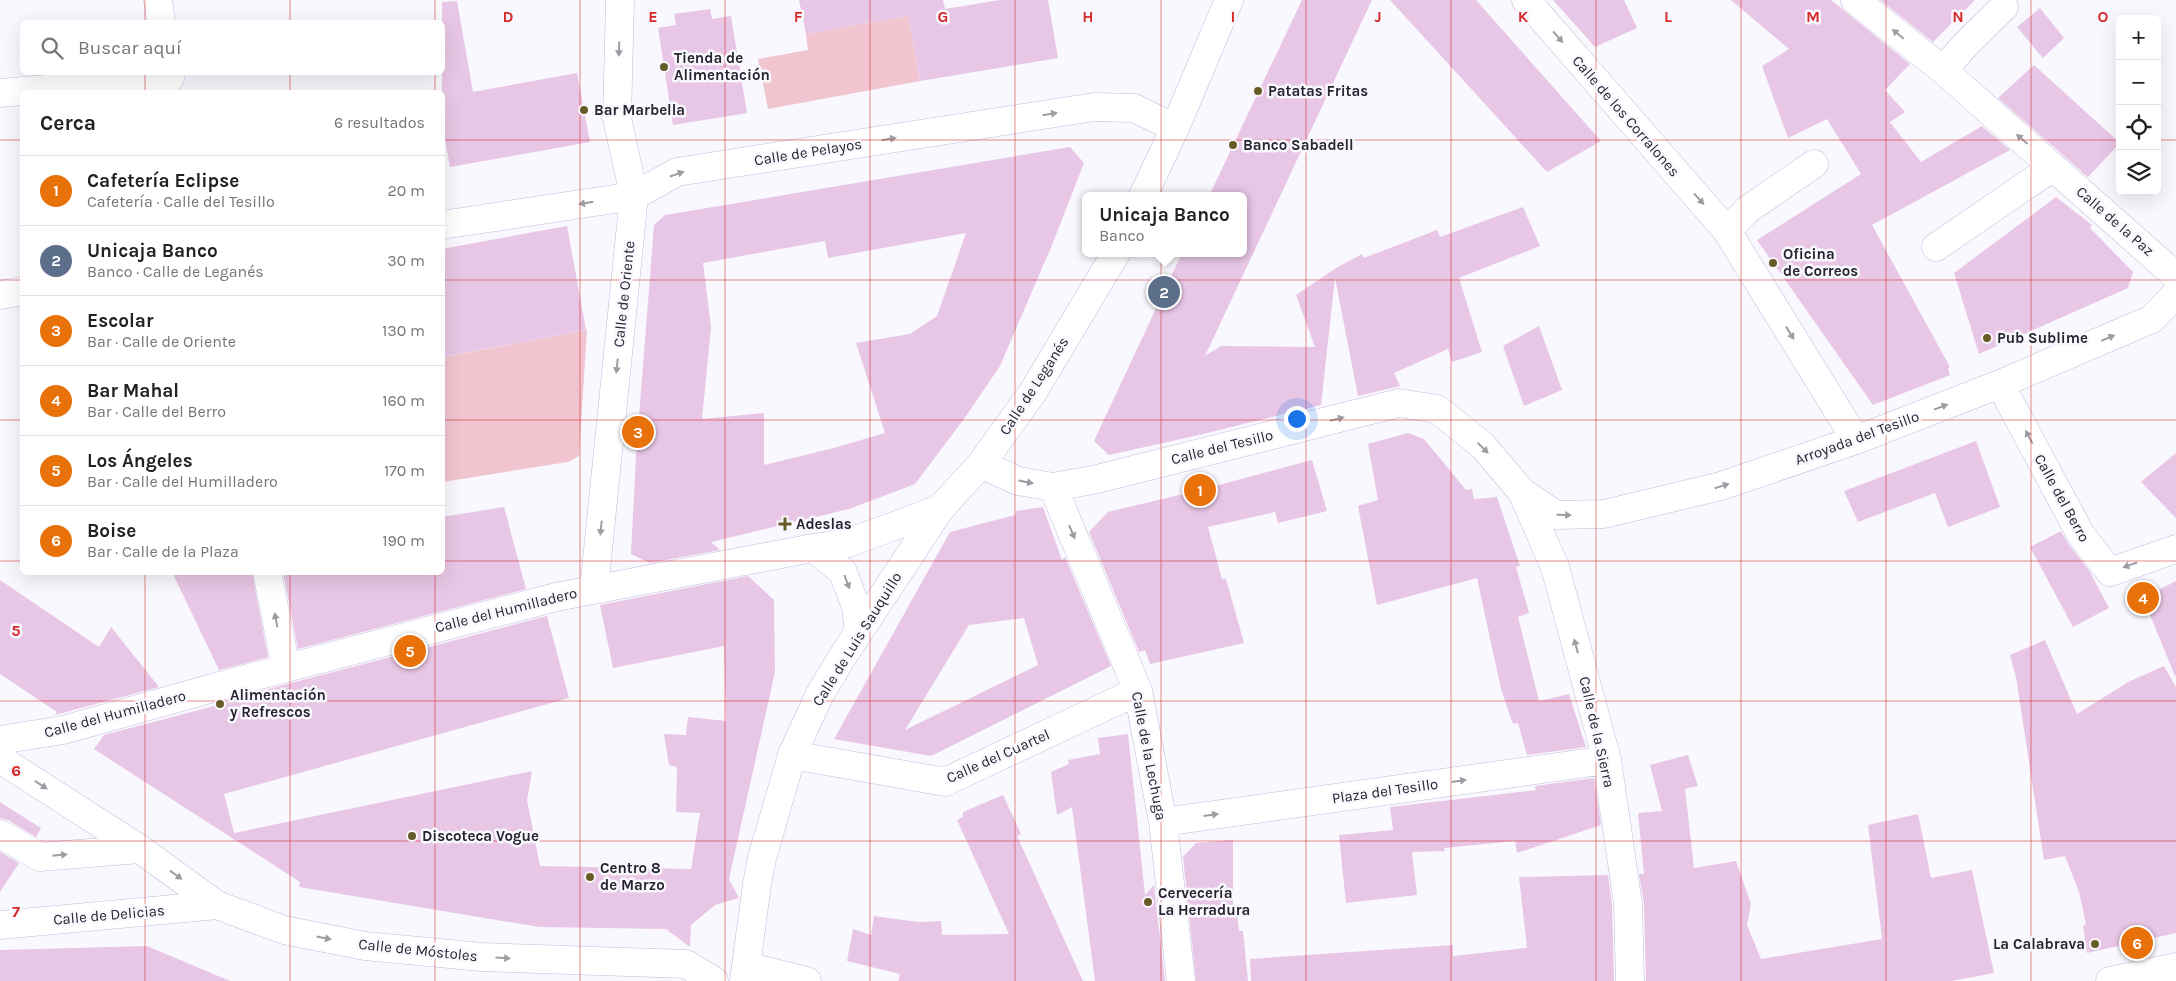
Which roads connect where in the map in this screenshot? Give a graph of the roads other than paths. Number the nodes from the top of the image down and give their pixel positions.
1 (158, 0) edge
2 (620, 0) edge
3 (1229, 0) edge
4 (1526, 0) edge
5 (1856, 0) edge
6 (2004, 7) dead end
7 (161, 20) edge
8 (1943, 70) junction
9 (171, 81) edge
10 (43, 90) edge
11 (20, 92) edge
12 (0, 93) edge
13 (1175, 128) junction
14 (1814, 164) dead end
15 (2053, 167) junction
16 (1145, 192) edge
17 (634, 196) junction
18 (445, 225) edge
19 (1728, 231) junction
20 (1936, 247) dead end
21 (1114, 257) edge
22 (2176, 276) edge
23 (20, 291) edge
24 (2176, 294) edge
25 (0, 295) edge
26 (2000, 384) junction
27 (1856, 440) junction
28 (981, 464) junction
29 (1053, 487) junction
30 (1522, 492) junction
31 (940, 509) junction
32 (813, 548) junction
33 (2176, 549) edge
34 (268, 575) edge
35 (594, 589) junction
36 (858, 632) junction
37 (286, 668) junction
38 (1138, 691) junction
39 (0, 740) edge
40 (792, 756) junction
41 (0, 759) edge
42 (1607, 760) junction
43 (1163, 822) junction
44 (0, 834) edge
45 (140, 849) junction
46 (217, 904) junction
47 (0, 925) edge
48 (2176, 967) edge
49 (745, 973) edge
50 (1180, 973) edge
51 (714, 981) edge
52 (807, 981) edge
53 (1630, 981) edge
54 (2110, 981) edge

1 - 7 street
2 -> 17 street, Calle de Oriente
3 - 13 street
4 -> 19 street, Calle de los Corralones
8 -> 5 street, Calle de la Paz
6 - 8 street
15 -> 8 street, Calle de la Paz
9 - 10 street
11 - 12 street
13 - 16 street
17 -> 13 street, Calle de Pelayos
14 - 19 street
15 - 20 street
15 - 22 street, Calle de la Paz
17 -> 18 street, Calle de Pelayos
17 -> 35 street, Calle de Oriente
19 -> 27 street, Calle de los Corralones
21 - 28 street, Calle de Leganés
23 - 25 street
26 -> 24 street, Arroyada del Tesillo
27 -> 26 street, Arroyada del Tesillo
33 -> 26 street, Calle del Berro
30 -> 27 street, Arroyada del Tesillo
28 -> 29 street, Calle del Tesillo
28 - 31 street, Calle de Leganés
29 -> 30 street, Calle del Tesillo
29 -> 38 street, Calle de la Lechuga
42 -> 30 street, Calle de la Sierra
31 - 32 street, Calle del Humilladero
31 - 36 street, Calle de Luis Sauquillo
32 - 35 street, Calle del Humilladero
32 -> 36 street
37 -> 34 street
35 - 37 street, Calle del Humilladero
36 - 40 street, Calle de Luis Sauquillo
37 - 39 street, Calle del Humilladero
38 - 40 street, Calle del Cuartel
38 - 43 street, Calle de la Lechuga
40 - 49 street, Calle de Luis Sauquillo
41 -> 45 street, Calle de Móstoles
43 -> 42 street, Plaza del Tesillo
42 - 53 street, Calle de la Sierra
43 - 50 street, Calle de la Lechuga
44 -> 45 street
45 -> 46 street, Calle de Móstoles
46 - 47 street, Calle de Delicias
46 -> 51 street, Calle de Móstoles
48 - 54 street
49 - 52 street

